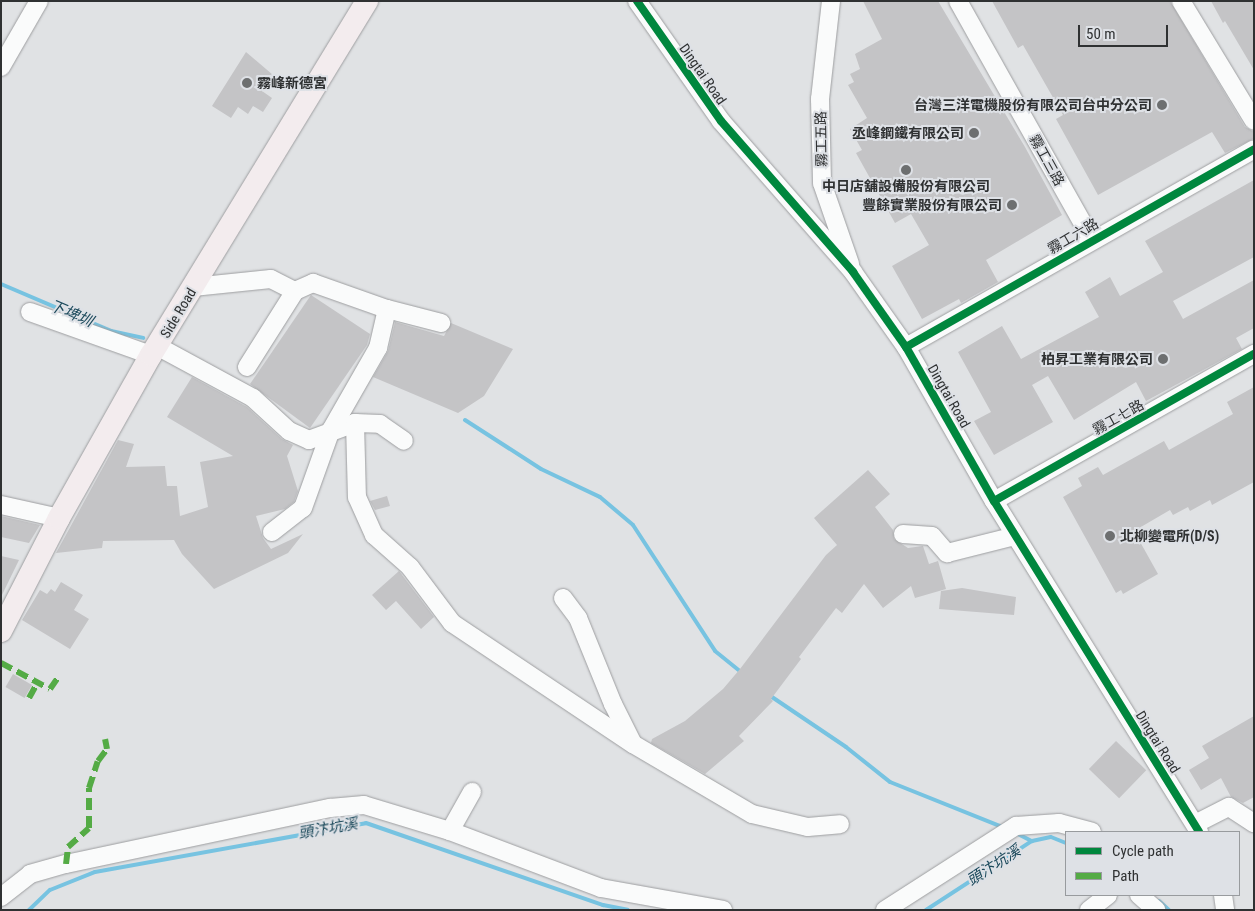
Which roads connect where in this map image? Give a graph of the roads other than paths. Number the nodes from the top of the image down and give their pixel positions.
1 (39, 1) edge
2 (367, 1) edge
3 (637, 1) edge
4 (831, 1) edge
5 (958, 1) edge
6 (1181, 1) edge
7 (1, 67) edge
8 (1254, 121) edge
9 (1254, 149) edge
10 (1092, 240) junction
11 (853, 272) junction
12 (193, 287) junction
13 (295, 291) junction
14 (387, 309) junction
15 (30, 312) dead end
16 (441, 323) dead end
17 (906, 347) junction
18 (154, 351) junction
19 (1254, 354) edge
20 (247, 367) dead end
21 (355, 423) junction
22 (331, 430) junction
23 (404, 441) dead end
24 (994, 501) junction
25 (1, 505) edge
26 (59, 518) junction
27 (272, 532) dead end
28 (903, 534) dead end
29 (1015, 536) junction
30 (563, 598) dead end
31 (1, 631) edge
32 (633, 744) junction
33 (472, 792) dead end
34 (1254, 823) edge
35 (840, 824) dead end
36 (1197, 828) edge
37 (1088, 831) edge
38 (450, 832) junction
39 (1107, 896) edge
40 (1140, 896) edge
41 (1222, 896) edge
42 (1, 898) edge
43 (724, 910) edge
44 (885, 910) edge
45 (1088, 910) edge
46 (1156, 910) edge
47 (1225, 910) edge

1 - 7 street
2 - 12 main road, Side Road
3 - 11 street, Dingtai Road
4 - 11 street, 霧工五路
5 - 10 street, 霧工三路
6 - 8 street
9 - 10 street, 霧工六路
10 - 17 street, 霧工六路
11 - 17 street, Dingtai Road
12 - 13 street
12 - 18 main road, Side Road
13 - 14 street
13 - 20 street
14 - 16 street
14 - 22 street
15 - 18 street
17 - 24 street, Dingtai Road
18 - 22 street
18 - 26 main road, Side Road
19 - 24 street, 霧工七路
21 - 22 street
21 - 23 street
21 - 32 street
22 - 27 street
24 - 29 street, Dingtai Road
25 - 26 street
26 - 31 main road, Side Road
28 - 29 street
29 - 36 street, Dingtai Road
30 - 32 street
32 - 35 street
33 - 38 street
34 - 36 street
37 - 44 street
38 - 42 street
38 - 43 street
39 - 45 street
40 - 46 street
41 - 47 street

